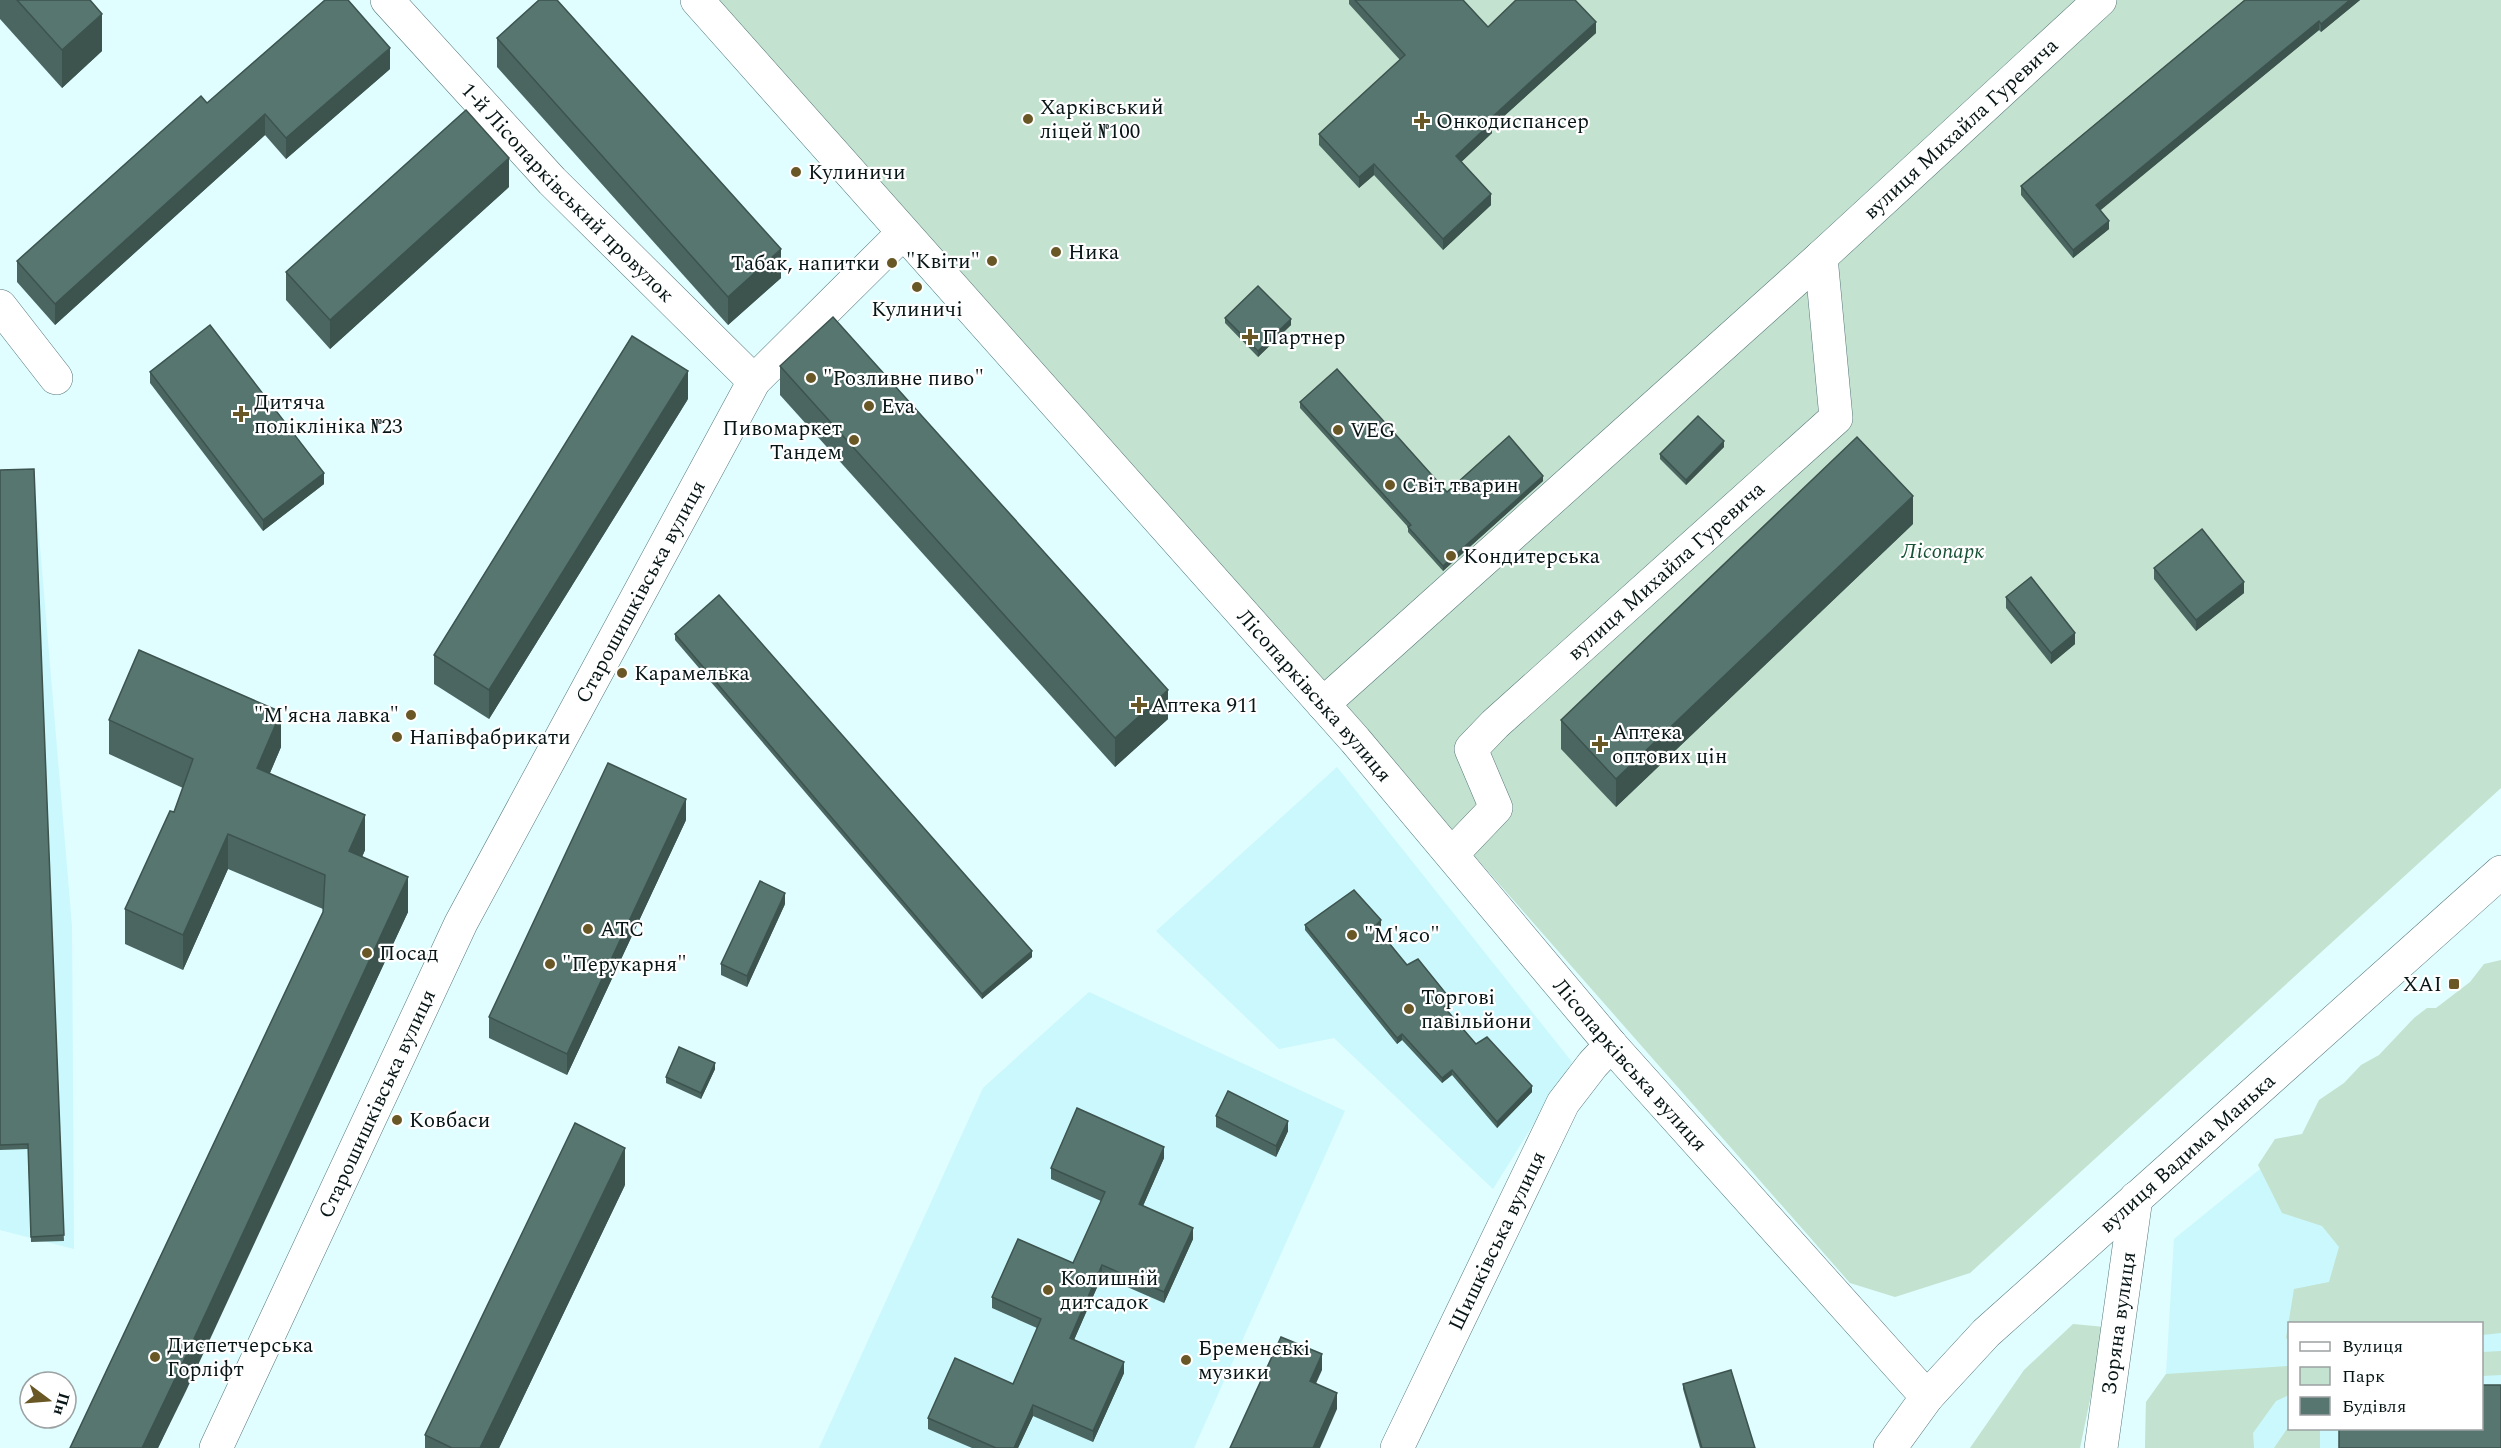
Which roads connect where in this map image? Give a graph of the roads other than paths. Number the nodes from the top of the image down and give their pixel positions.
1 (387, 0) edge
2 (697, 0) edge
3 (2100, 0) edge
4 (903, 233) junction
5 (1821, 257) junction
6 (0, 306) edge
7 (57, 378) dead end
8 (754, 381) junction
9 (1323, 704) junction
10 (1452, 854) junction
11 (2501, 872) edge
12 (1611, 1045) junction
13 (2136, 1198) junction
14 (1928, 1397) junction
15 (216, 1448) edge
16 (1397, 1448) edge
17 (1890, 1448) edge
18 (2101, 1448) edge

1 - 8 street, 1-й Лісопарківський провулок
2 - 4 street, Лісопарківська вулиця
3 - 5 street, вулиця Михайла Гуревича
4 - 8 street, Старошишківська вулиця
4 - 9 street, Лісопарківська вулиця
5 - 9 street, вулиця Михайла Гуревича
5 - 10 street, вулиця Михайла Гуревича
6 - 7 street
8 - 15 street, Старошишківська вулиця
9 - 10 street, Лісопарківська вулиця
10 - 12 street, Лісопарківська вулиця
11 - 13 street, вулиця Вадима Манька
12 - 14 street, Лісопарківська вулиця
12 - 16 street, Шишківська вулиця
13 - 14 street, вулиця Вадима Манька
13 - 18 street, Зоряна вулиця
14 - 17 street, вулиця Вадима Манька

